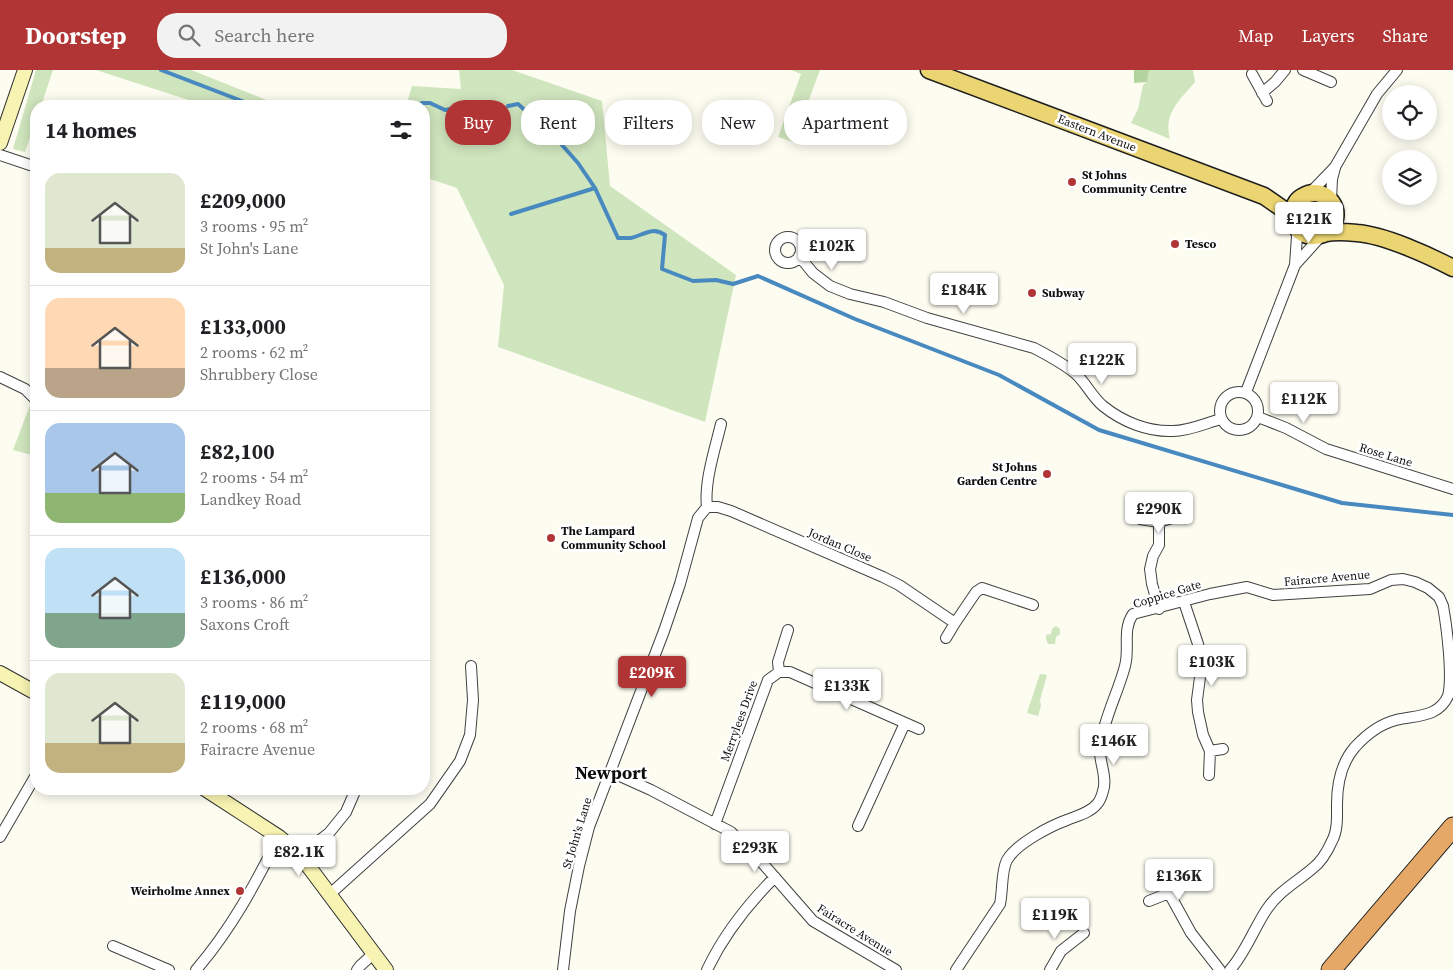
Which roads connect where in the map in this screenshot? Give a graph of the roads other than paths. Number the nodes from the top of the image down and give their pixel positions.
1 (25, 70) edge
2 (929, 70) edge
3 (1285, 70) edge
4 (1303, 70) edge
5 (1397, 70) edge
6 (1252, 74) dead end
7 (1331, 82) dead end
8 (0, 143) edge
9 (0, 155) edge
10 (30, 166) edge
11 (1335, 167) junction
12 (1264, 196) junction
13 (1304, 196) junction
14 (1333, 206) junction
15 (1294, 222) junction
16 (1324, 234) junction
17 (1368, 234) junction
18 (799, 256) dead end
19 (1295, 265) junction
20 (1453, 268) edge
21 (0, 377) edge
22 (1246, 392) junction
23 (30, 394) edge
24 (1258, 417) junction
25 (1221, 418) junction
26 (721, 424) dead end
27 (1453, 489) edge
28 (707, 507) junction
29 (1175, 517) dead end
30 (1140, 519) dead end
31 (1159, 522) junction
32 (1273, 595) joint
33 (1184, 602) junction
34 (1033, 605) dead end
35 (1159, 608) junction
36 (955, 623) junction
37 (1450, 624) edge
38 (788, 630) dead end
39 (946, 638) dead end
40 (472, 666) dead end
41 (779, 672) junction
42 (0, 673) edge
43 (30, 690) edge
44 (905, 723) junction
45 (919, 729) dead end
46 (1223, 749) dead end
47 (1210, 751) junction
48 (611, 772) junction
49 (1209, 775) dead end
50 (30, 786) edge
51 (214, 795) edge
52 (353, 795) edge
53 (715, 824) junction
54 (858, 826) dead end
55 (1453, 827) edge
56 (279, 836) junction
57 (0, 837) edge
58 (300, 855) junction
59 (1196, 876) dead end
60 (775, 878) junction
61 (1169, 893) junction
62 (330, 894) junction
63 (1149, 901) dead end
64 (1084, 933) dead end
65 (113, 946) dead end
66 (374, 954) junction
67 (169, 970) edge
68 (196, 970) edge
69 (358, 970) edge
70 (386, 970) edge
71 (563, 970) edge
72 (707, 970) edge
73 (896, 970) edge
74 (956, 970) edge
75 (1050, 970) edge
76 (1220, 970) edge
77 (1230, 970) edge
78 (1331, 970) edge

1 - 8 street
2 - 12 main road, Eastern Avenue
3 - 6 street
4 - 7 street
5 - 11 street
9 - 10 street
11 - 13 street
11 - 14 street
12 - 13 main road, Eastern Avenue
12 - 15 main road, Eastern Avenue
13 - 14 main road
13 - 15 main road
14 - 16 main road
14 - 17 main road
15 - 16 main road
15 - 19 street
16 - 17 main road
16 - 19 street
17 - 20 main road
18 - 25 street
19 - 22 street
21 - 23 street
22 - 24 street
22 - 25 street
24 - 25 street
24 - 27 street, Rose Lane
26 - 28 street, St John's Lane
28 - 36 street, Jordan Close
28 - 48 street, St John's Lane
29 - 31 street
30 - 31 street
31 - 35 street
32 - 33 street, Coppice Gate
32 - 37 street, Fairacre Avenue
33 - 35 street, Coppice Gate
33 - 47 street
34 - 36 street
35 - 74 street, Coppice Gate
36 - 39 street
37 - 77 street, Fairacre Avenue
38 - 41 street
40 - 62 street
41 - 44 street
41 - 53 street, Merrylees Drive
42 - 43 street
44 - 45 street
44 - 54 street
46 - 47 street
47 - 49 street
48 - 53 street, Fairacre Avenue
48 - 71 street, St John's Lane
50 - 57 street
51 - 56 street
52 - 58 street
53 - 60 street, Fairacre Avenue
55 - 78 highway
56 - 58 street
56 - 68 street
58 - 62 street
59 - 61 street
60 - 72 street
60 - 73 street, Fairacre Avenue
61 - 63 street
61 - 76 street
62 - 66 street
64 - 75 street
65 - 67 street
66 - 69 street
66 - 70 street

